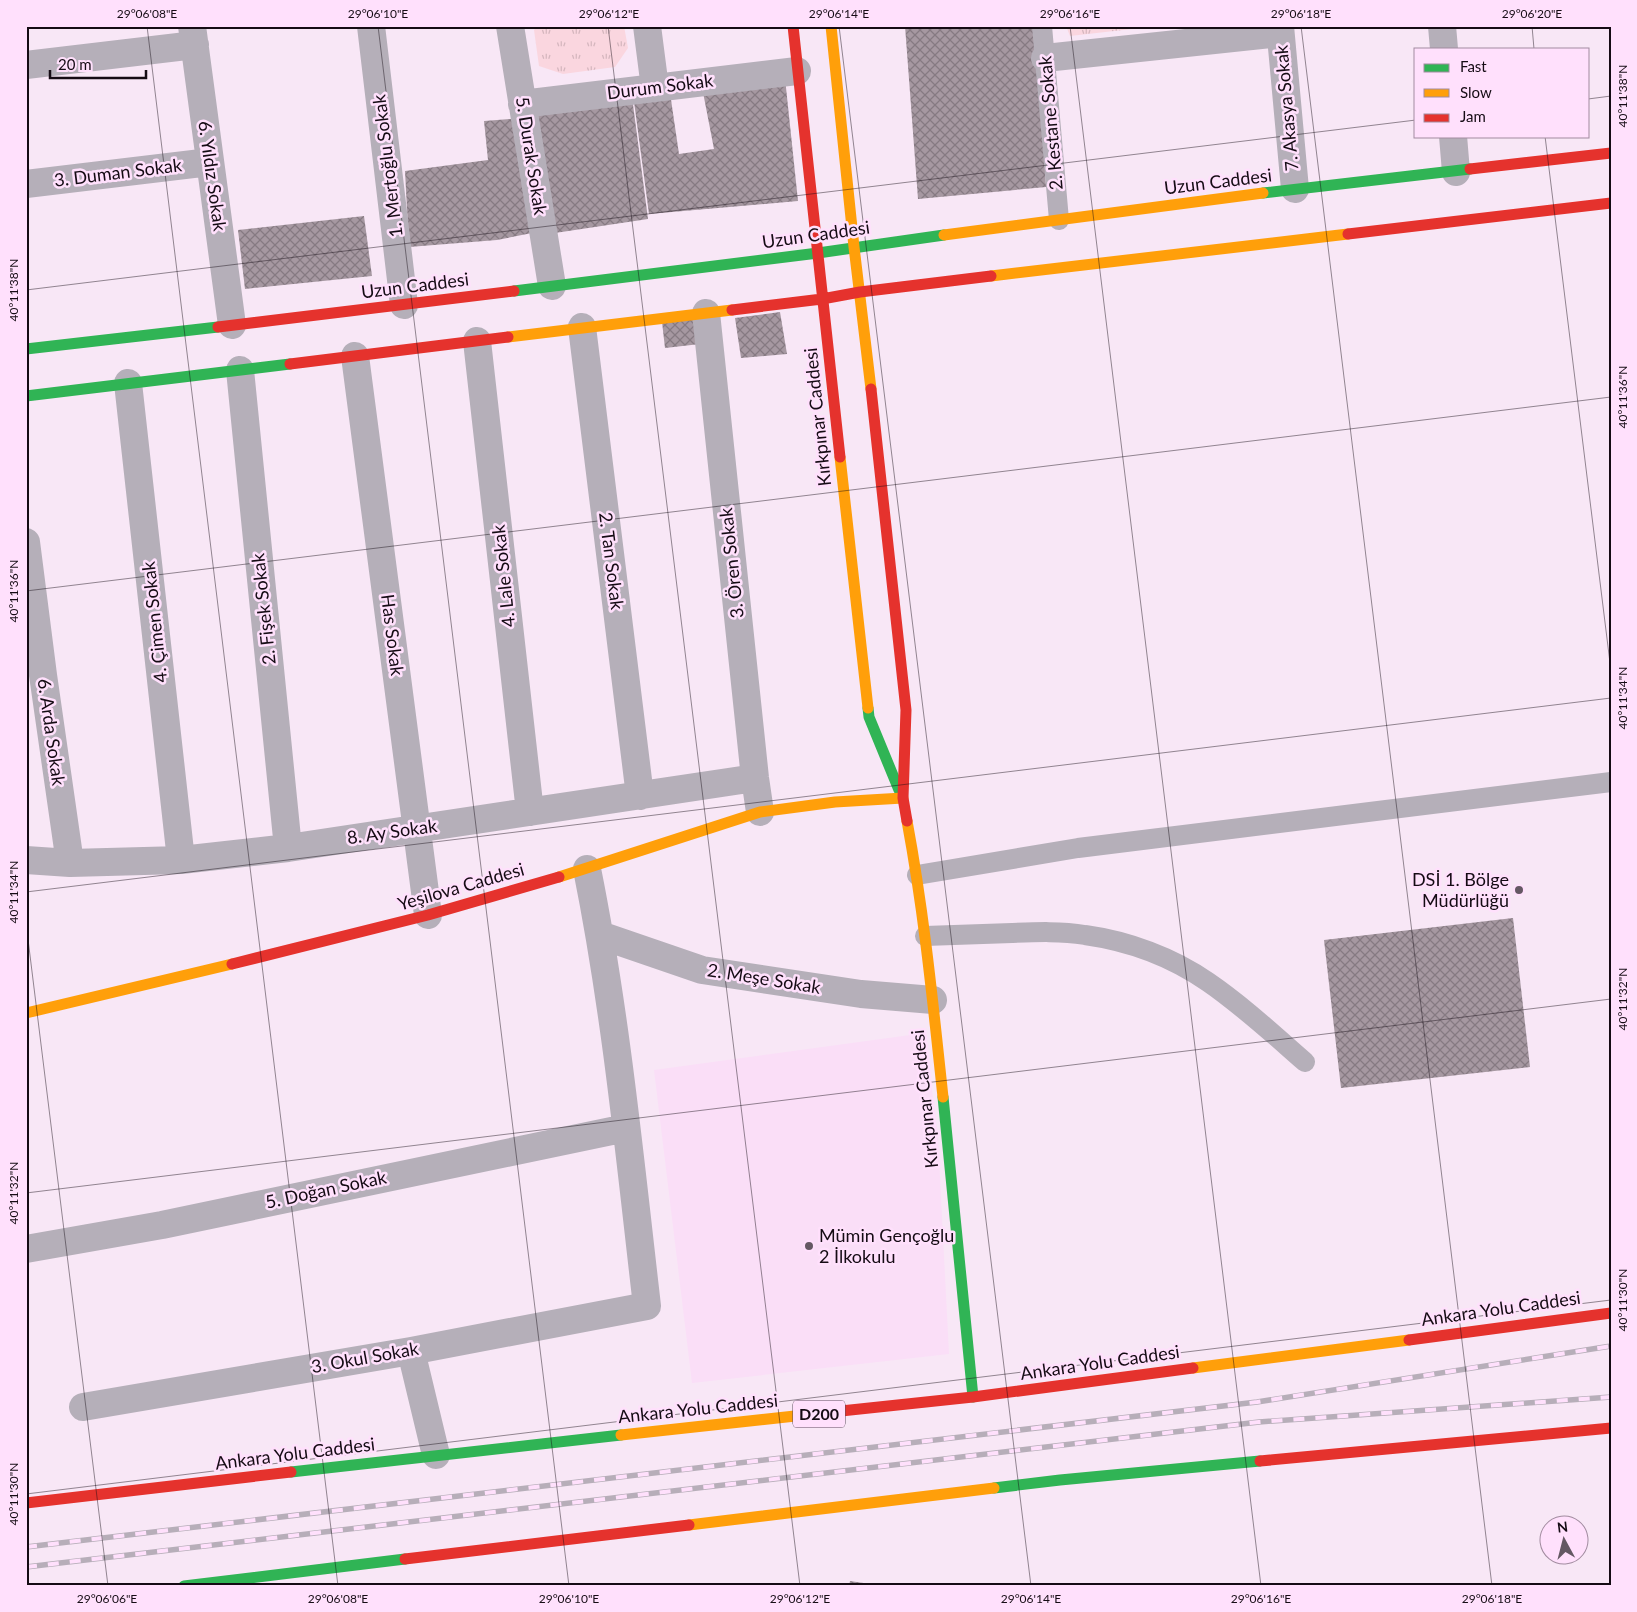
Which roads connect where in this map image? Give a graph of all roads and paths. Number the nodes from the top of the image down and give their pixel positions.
1 (372, 26) edge
2 (510, 26) edge
3 (647, 26) edge
4 (792, 26) edge
5 (831, 26) edge
6 (1042, 26) edge
7 (1442, 26) edge
8 (1280, 30) edge
9 (194, 36) edge
10 (1149, 37) edge
11 (1444, 48) edge
12 (1045, 58) junction
13 (26, 65) edge
14 (797, 70) junction
15 (655, 88) junction
16 (522, 104) junction
17 (1453, 138) edge
18 (1611, 153) edge
19 (210, 162) junction
20 (1456, 172) junction
21 (26, 184) edge
22 (1295, 189) junction
23 (1611, 202) edge
24 (1060, 220) junction
25 (854, 247) junction
26 (818, 253) junction
27 (552, 286) junction
28 (860, 292) junction
29 (822, 299) junction
30 (404, 305) junction
31 (706, 313) junction
32 (232, 325) junction
33 (582, 327) junction
34 (477, 340) junction
35 (26, 349) edge
36 (356, 356) junction
37 (240, 370) junction
38 (128, 383) junction
39 (26, 396) edge
40 (26, 542) edge
41 (35, 676) edge
42 (755, 778) junction
43 (1611, 782) edge
44 (640, 796) junction
45 (903, 798) junction
46 (530, 812) junction
47 (760, 812) junction
48 (416, 828) junction
49 (288, 848) junction
50 (26, 860) edge
51 (182, 860) junction
52 (70, 863) junction
53 (587, 869) junction
54 (916, 875) junction
55 (428, 915) junction
56 (600, 935) junction
57 (925, 936) junction
58 (933, 1000) junction
59 (26, 1013) edge
60 (1305, 1062) dead end
61 (626, 1128) junction
62 (26, 1249) edge
63 (1611, 1313) edge
64 (411, 1351) junction
65 (973, 1397) junction
66 (82, 1407) dead end
67 (1611, 1428) edge
68 (436, 1455) junction
69 (26, 1503) edge
70 (184, 1586) edge

1 - 30 street, 1. Mertoğlu Sokak
2 - 16 street, 5. Durak Sokak
3 - 15 street
4 - 14 main road, Kırkpınar Caddesi
5 - 25 main road, Kırkpınar Caddesi
6 - 12 lane, 2. Kestane Sokak
7 - 11 street
8 - 10 street
8 - 22 street, 7. Akasya Sokak
9 - 13 street
9 - 19 street, 6. Yıldız Sokak
10 - 12 street
12 - 24 lane, 2. Kestane Sokak
14 - 15 street, Durum Sokak
14 - 26 main road, Kırkpınar Caddesi
15 - 16 street, Durum Sokak
16 - 27 street, 5. Durak Sokak
17 - 20 street
18 - 20 main road, Uzun Caddesi
19 - 21 street, 3. Duman Sokak
19 - 32 street, 6. Yıldız Sokak
20 - 22 main road, Uzun Caddesi
22 - 24 main road, Uzun Caddesi
23 - 28 main road
24 - 25 main road, Uzun Caddesi
25 - 26 main road, Uzun Caddesi
25 - 28 main road, Kırkpınar Caddesi
26 - 27 main road, Uzun Caddesi
26 - 29 main road, Kırkpınar Caddesi
27 - 30 main road, Uzun Caddesi
28 - 29 main road
28 - 45 main road, Kırkpınar Caddesi
29 - 31 main road
29 - 45 main road, Kırkpınar Caddesi
30 - 32 main road, Uzun Caddesi
31 - 33 main road
31 - 42 street, 3. Ören Sokak
32 - 35 main road, Uzun Caddesi
33 - 34 main road
33 - 44 street, 2. Tan Sokak
34 - 36 main road
34 - 46 street, 4. Lale Sokak
36 - 37 main road
36 - 48 street, Has Sokak
37 - 38 main road
37 - 49 street, 2. Fişek Sokak
38 - 39 main road
38 - 51 street, 4. Çimen Sokak
40 - 41 street, 6. Arda Sokak
41 - 52 street, 6. Arda Sokak
42 - 44 street, 8. Ay Sokak
42 - 47 street, 3. Ören Sokak
43 - 54 lane
44 - 46 street, 8. Ay Sokak
45 - 47 main road, Yeşilova Caddesi
45 - 54 main road, Kırkpınar Caddesi
46 - 48 street, 8. Ay Sokak
47 - 53 main road, Yeşilova Caddesi
48 - 49 street, 8. Ay Sokak
48 - 55 street, Has Sokak
49 - 51 street, 8. Ay Sokak
50 - 52 street, 8. Ay Sokak
51 - 52 street, 8. Ay Sokak
53 - 55 main road, Yeşilova Caddesi
53 - 56 street
54 - 57 main road, Kırkpınar Caddesi
55 - 59 main road, Yeşilova Caddesi
56 - 58 street, 2. Meşe Sokak
56 - 61 street
57 - 58 main road, Kırkpınar Caddesi
57 - 60 lane
58 - 65 main road, Kırkpınar Caddesi
61 - 62 street, 5. Doğan Sokak
61 - 64 street, 3. Okul Sokak
63 - 65 main road, Ankara Yolu Caddesi / D200
64 - 66 street, 3. Okul Sokak
64 - 68 street
65 - 68 main road, Ankara Yolu Caddesi / D200
67 - 70 main road
68 - 69 main road, Ankara Yolu Caddesi / D200

